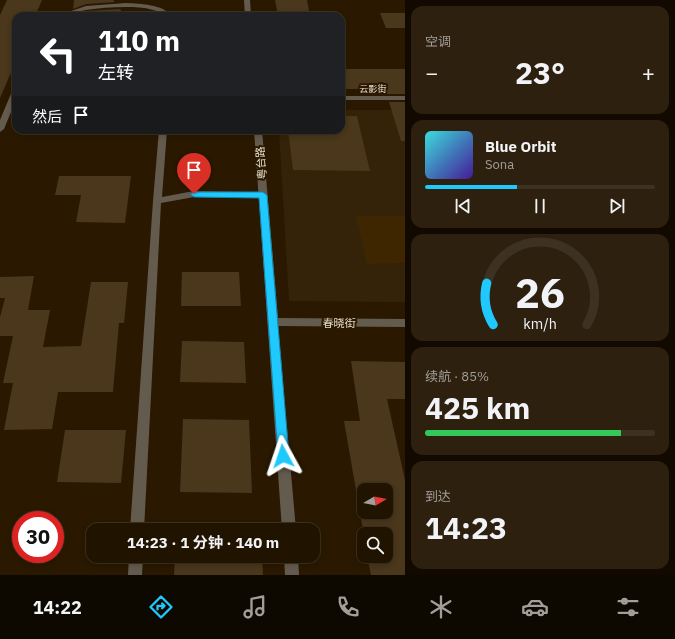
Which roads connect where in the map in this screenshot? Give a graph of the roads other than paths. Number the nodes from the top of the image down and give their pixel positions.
1 (247, 0) edge
2 (72, 12) edge
3 (163, 12) edge
4 (248, 12) edge
5 (345, 98) edge
6 (405, 98) edge
7 (12, 101) edge
8 (0, 129) edge
9 (164, 134) edge
10 (258, 134) edge
11 (263, 195) junction
12 (158, 201) junction
13 (273, 322) junction
14 (405, 323) edge
15 (138, 523) edge
16 (288, 523) edge
17 (136, 563) edge
18 (291, 563) edge
19 (135, 575) edge
20 (292, 575) edge

1 - 4 street
2 - 3 street
5 - 6 street, 云影街
7 - 8 street
9 - 12 street
10 - 11 street, 粤台路
11 - 12 street
11 - 13 street, 粤台路
12 - 15 street
13 - 14 street, 春晓街
13 - 16 street, 粤台路
17 - 19 street
18 - 20 street

